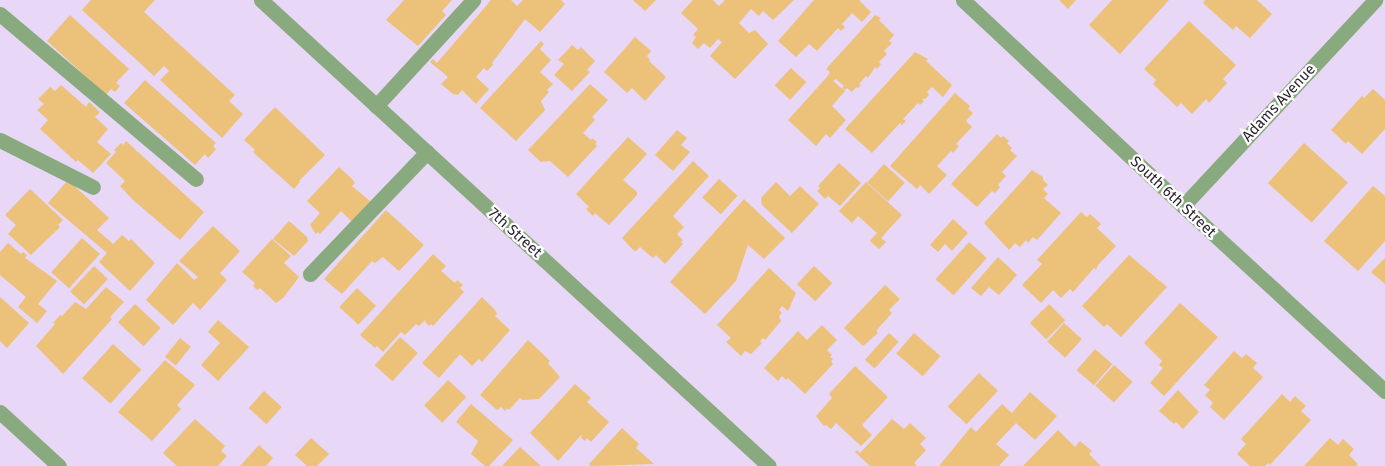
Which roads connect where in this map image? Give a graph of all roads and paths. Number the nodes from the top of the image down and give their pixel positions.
1 (2, 0) edge
2 (261, 0) edge
3 (473, 0) edge
4 (963, 0) edge
5 (1375, 0) edge
6 (0, 9) edge
7 (0, 14) edge
8 (376, 106) junction
9 (0, 140) edge
10 (427, 152) junction
11 (196, 179) dead end
12 (93, 187) dead end
13 (1183, 206) junction
14 (310, 274) dead end
15 (1385, 391) edge
16 (0, 412) edge
17 (59, 466) edge
18 (769, 466) edge

1 - 6 street
2 - 8 street, 7th Street
3 - 8 street
4 - 13 street, South 6th Street
5 - 13 street, Adams Avenue
7 - 11 street
8 - 10 street, 7th Street
9 - 12 street
10 - 14 street
10 - 18 street, 7th Street
13 - 15 street, South 6th Street
16 - 17 street

